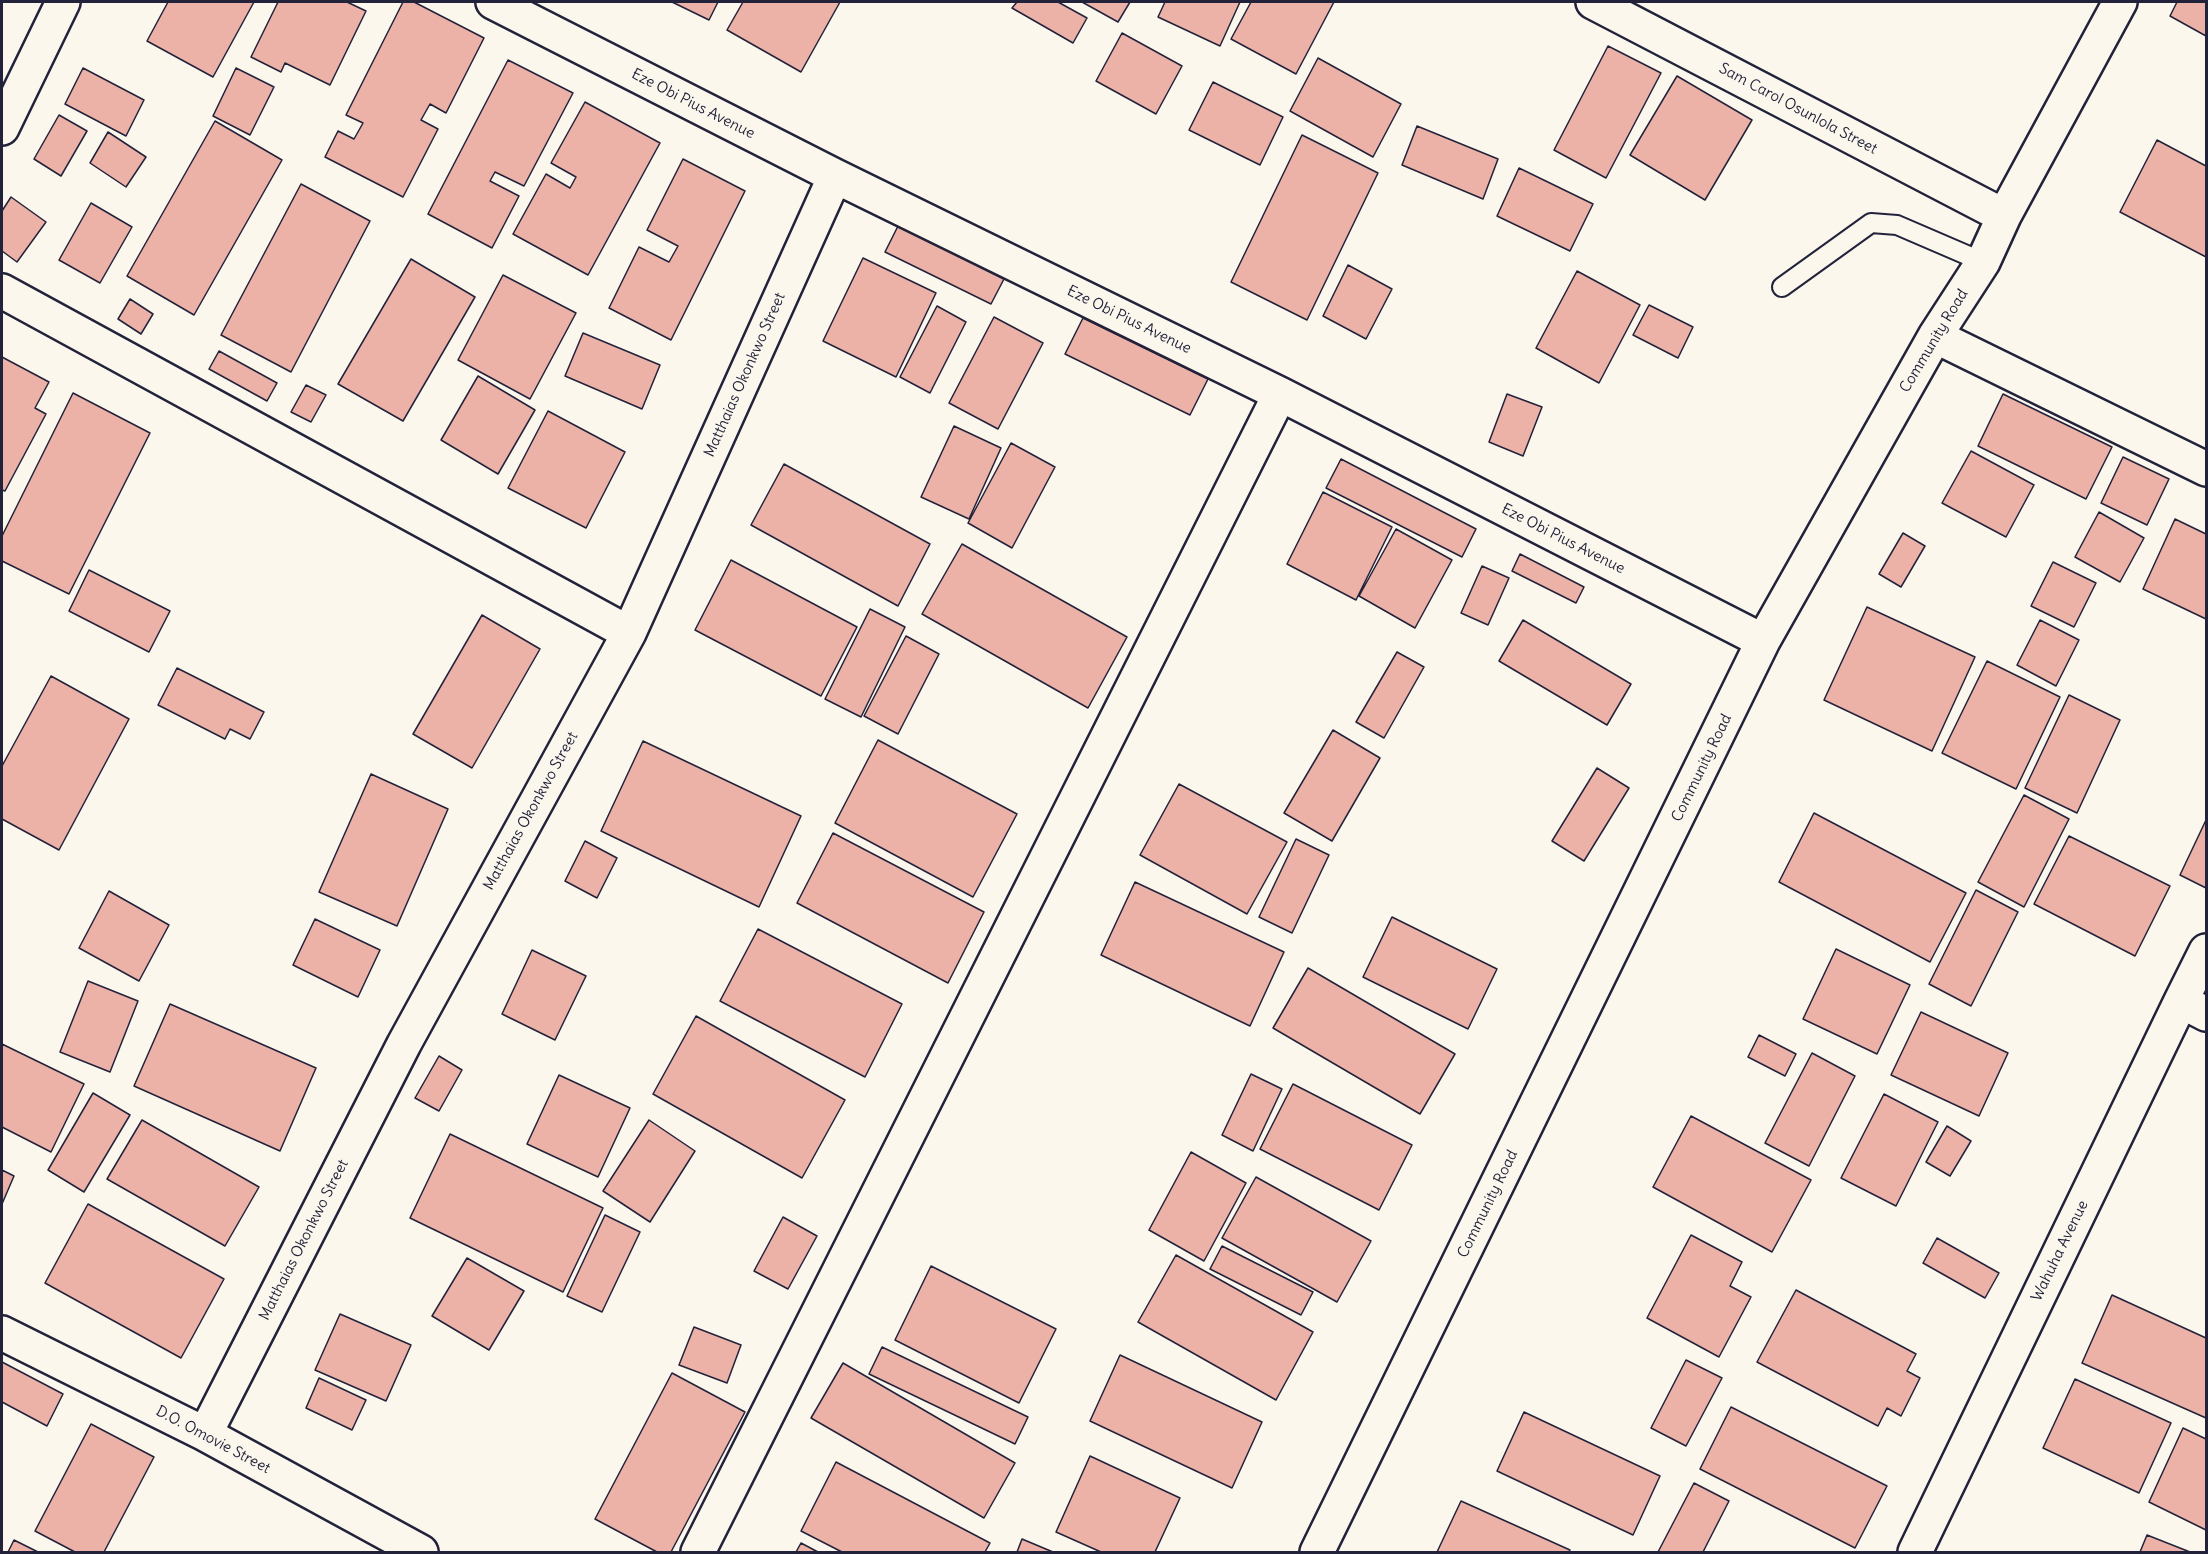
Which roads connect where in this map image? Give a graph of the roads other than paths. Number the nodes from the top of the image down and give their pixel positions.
1 (63, 2) edge
2 (493, 2) edge
3 (1593, 2) edge
4 (2120, 2) edge
5 (2, 128) edge
6 (835, 176) junction
7 (2004, 216) junction
8 (1983, 262) junction
9 (1782, 287) dead end
10 (2, 291) edge
11 (1935, 336) junction
12 (1280, 394) junction
13 (2206, 469) edge
14 (629, 633) junction
15 (1764, 641) junction
16 (2206, 951) edge
17 (2194, 1007) edge
18 (2, 1333) edge
19 (205, 1434) junction
20 (421, 1552) edge
21 (698, 1552) edge
22 (1317, 1552) edge
23 (1915, 1552) edge

1 - 5 street
2 - 6 street, Eze Obi Pius Avenue
3 - 7 street, Sam Carol Osunlola Street
4 - 7 street, Community Road
6 - 12 street, Eze Obi Pius Avenue
6 - 14 street, Matthaias Okonkwo Street
7 - 8 street, Community Road
8 - 9 lane
8 - 11 street, Community Road
10 - 14 street
11 - 13 street
11 - 15 street, Community Road
12 - 15 street, Eze Obi Pius Avenue
12 - 21 street
14 - 19 street, Matthaias Okonkwo Street
15 - 22 street, Community Road
16 - 17 street, Wahuha Avenue
17 - 23 street, Wahuha Avenue
18 - 19 street, D.O. Omovie Street
19 - 20 street, D.O. Omovie Street

